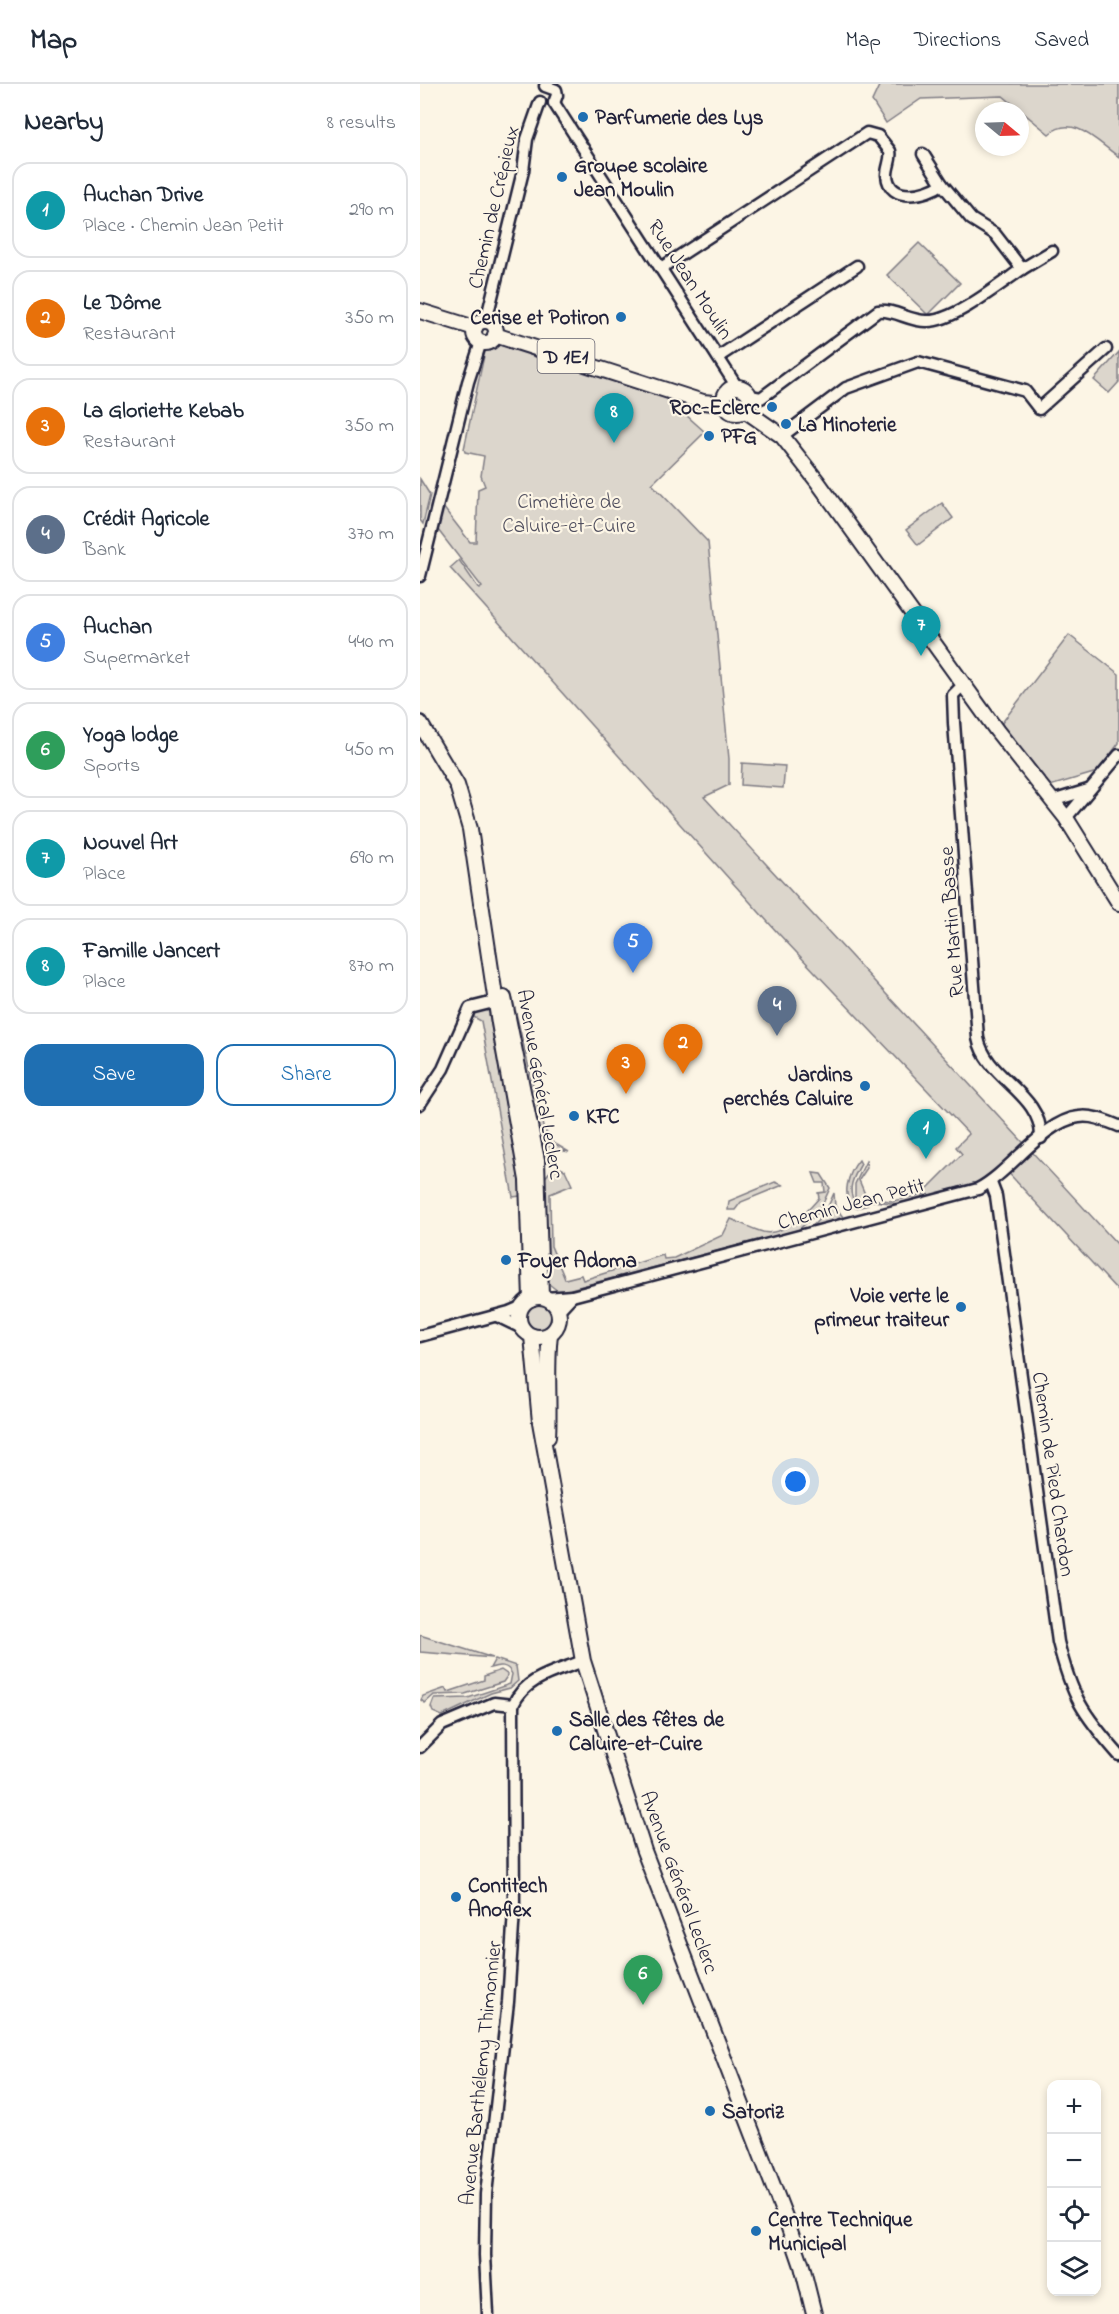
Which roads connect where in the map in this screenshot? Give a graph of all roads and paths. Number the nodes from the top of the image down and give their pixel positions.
1 (552, 86) edge
2 (540, 102) junction
3 (554, 102) junction
4 (923, 154) dead end
5 (942, 184) junction
6 (1053, 250) dead end
7 (857, 266) dead end
8 (661, 268) junction
9 (1022, 269) junction
10 (420, 311) edge
11 (481, 325) junction
12 (495, 335) junction
13 (481, 342) junction
14 (1106, 349) dead end
15 (718, 357) junction
16 (737, 387) junction
17 (750, 396) junction
18 (724, 404) junction
19 (746, 411) junction
20 (782, 436) junction
21 (420, 576) edge
22 (963, 685) junction
23 (420, 723) edge
24 (1119, 755) edge
25 (1089, 790) junction
26 (1052, 801) junction
27 (1066, 818) junction
28 (1118, 901) edge
29 (501, 1000) junction
30 (420, 1104) edge
31 (1119, 1126) edge
32 (1041, 1138) junction
33 (991, 1183) junction
34 (572, 1296) junction
35 (535, 1300) junction
36 (558, 1311) junction
37 (497, 1316) junction
38 (527, 1332) junction
39 (550, 1334) junction
40 (420, 1336) edge
41 (546, 1454) junction
42 (583, 1661) junction
43 (513, 1705) junction
44 (420, 1747) edge
45 (1119, 1755) edge
46 (488, 2314) edge
47 (814, 2314) edge

1 - 2 street
1 - 3 street
2 - 3 street
2 - 11 street, Chemin de Crépieux
3 - 8 street, Rue Jean Moulin
4 - 5 street
5 - 8 street
5 - 9 street
6 - 9 street
7 - 15 street
8 - 15 street, Rue Jean Moulin
9 - 17 street
10 - 11 main road
11 - 12 main road
11 - 13 main road
12 - 13 main road
12 - 18 main road, D 1E1
13 - 21 street
14 - 20 street
15 - 16 street, Rue Jean Moulin
16 - 17 main road
16 - 18 main road
17 - 19 main road
18 - 19 main road
19 - 20 main road
20 - 22 main road
22 - 26 main road
22 - 32 street, Rue Martin Basse
23 - 29 main road, Avenue Général Leclerc
24 - 25 street
25 - 26 street
25 - 27 street
26 - 27 main road
27 - 28 main road
29 - 30 street
29 - 35 main road, Avenue Général Leclerc
31 - 32 street, Chemin Jean Petit
32 - 33 street, Chemin Jean Petit
33 - 34 street, Chemin Jean Petit
33 - 45 street, Chemin de Pied Chardon
34 - 35 street, Chemin Jean Petit
34 - 36 street
35 - 36 main road
35 - 37 street, Chemin Jean Petit
35 - 38 main road
36 - 39 main road
37 - 38 street
37 - 40 street, Chemin Jean Petit
38 - 39 main road
38 - 41 main road, Avenue Général Leclerc
39 - 41 main road, Avenue Général Leclerc
41 - 42 main road, Avenue Général Leclerc
42 - 43 street
42 - 47 main road, Avenue Général Leclerc
43 - 44 street
43 - 46 street, Avenue Barthélemy Thimonnier

